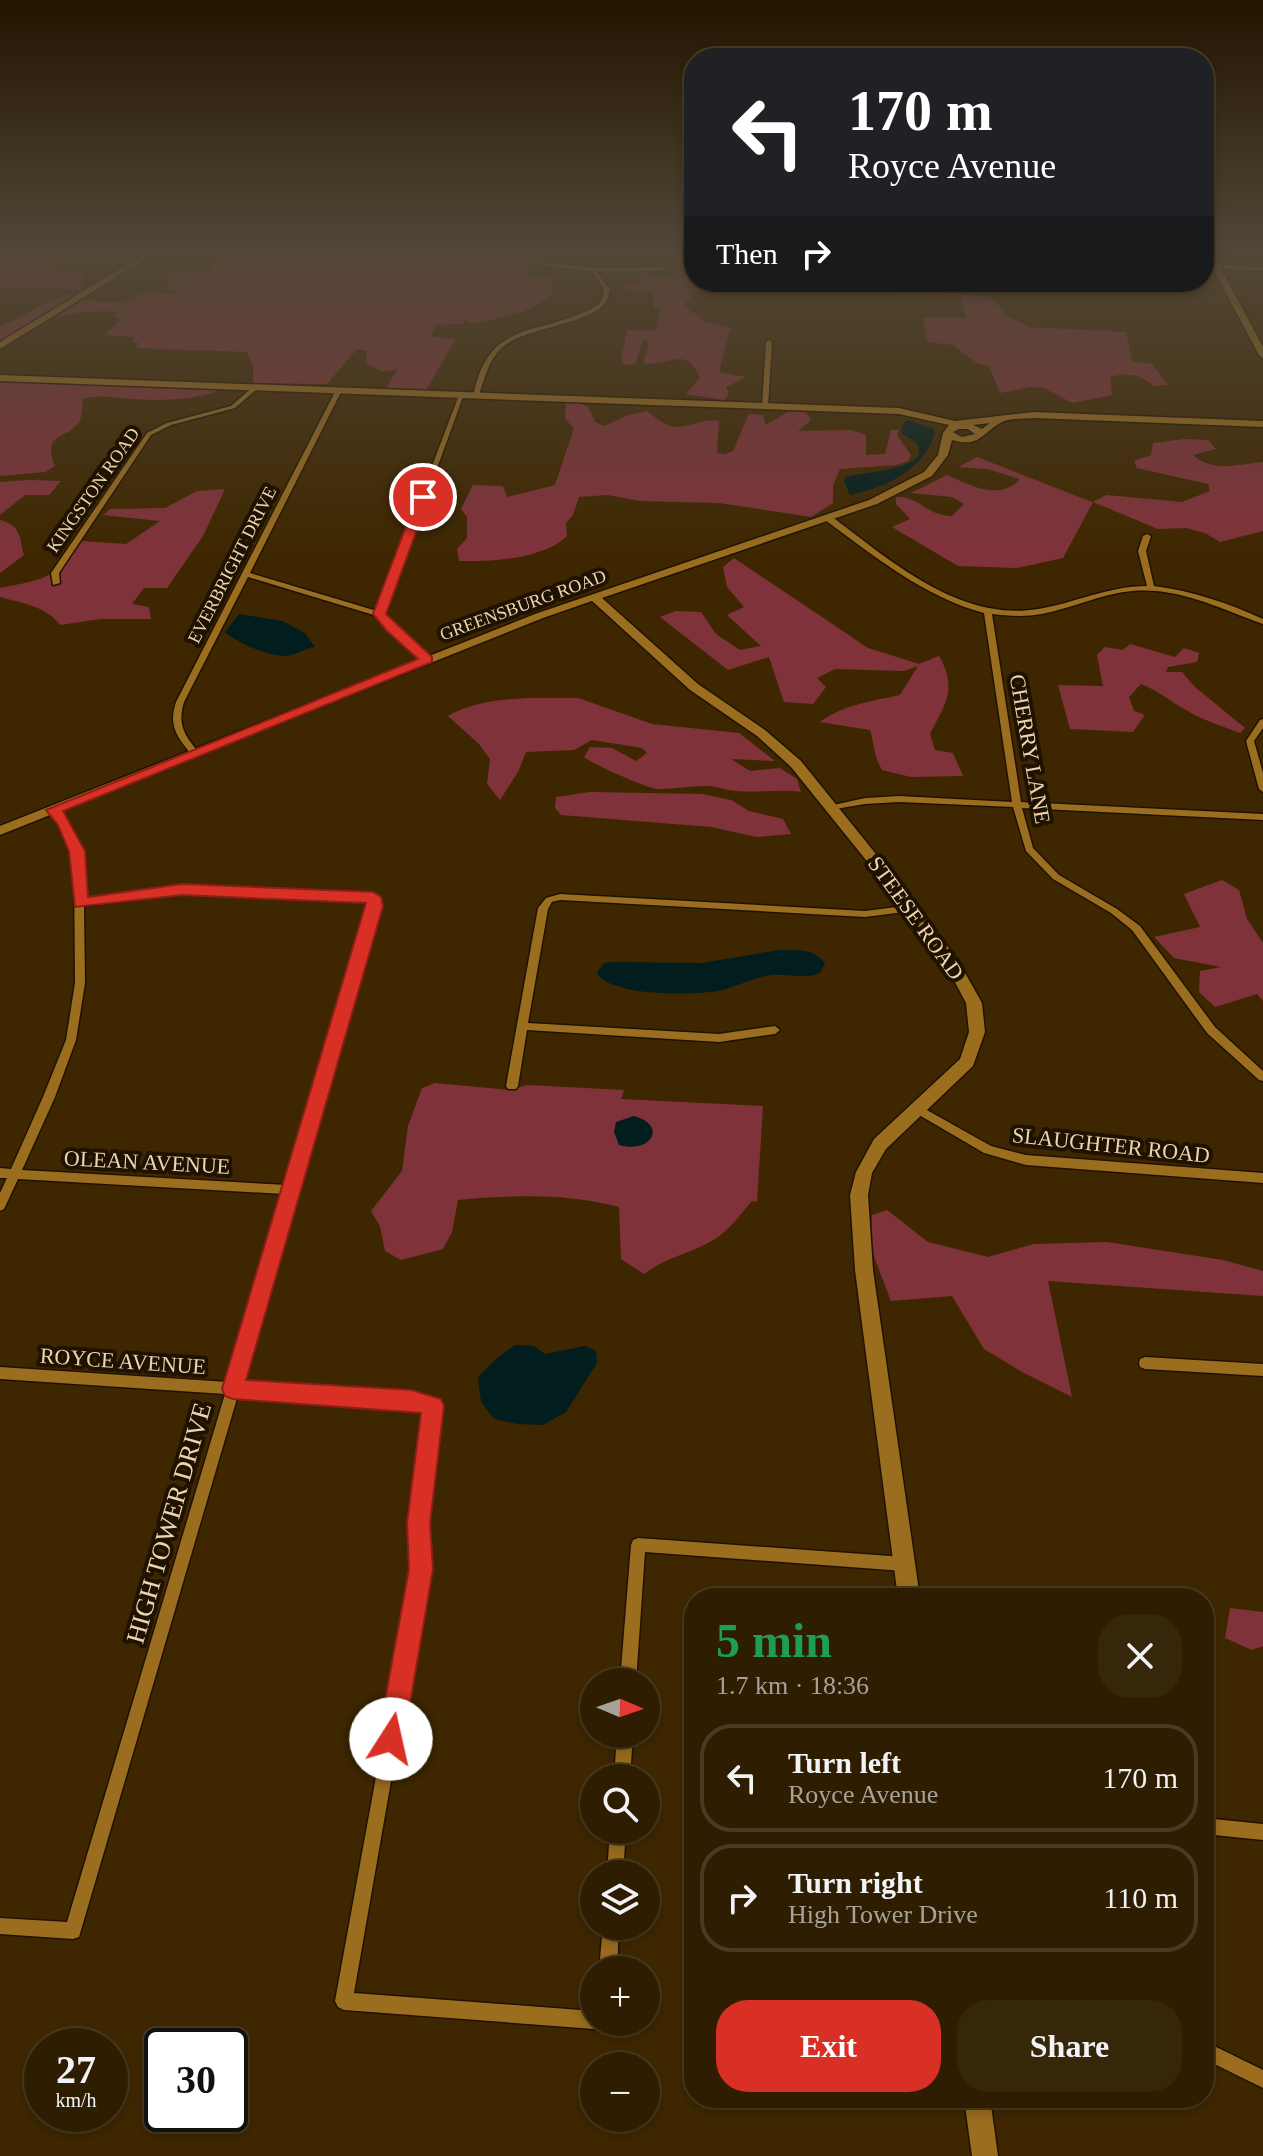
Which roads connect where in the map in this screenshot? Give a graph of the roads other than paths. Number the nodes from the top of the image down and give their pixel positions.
1 (495, 353) edge
2 (768, 353) edge
3 (0, 378) edge
4 (256, 387) junction
5 (339, 390) junction
6 (462, 395) junction
7 (476, 395) junction
8 (765, 406) junction
9 (994, 423) junction
10 (1263, 424) edge
11 (966, 426) junction
12 (950, 429) junction
13 (981, 435) junction
14 (964, 440) junction
15 (947, 446) junction
16 (828, 518) junction
17 (1147, 536) dead end
18 (246, 574) junction
19 (56, 583) dead end
20 (1151, 589) junction
21 (594, 597) junction
22 (988, 611) junction
23 (380, 614) junction
24 (1263, 622) edge
25 (427, 660) junction
26 (1263, 722) edge
27 (195, 753) junction
28 (1263, 789) edge
29 (1017, 805) junction
30 (832, 808) junction
31 (54, 810) junction
32 (1263, 817) edge
33 (0, 831) edge
34 (80, 903) junction
35 (912, 908) junction
36 (522, 1026) junction
37 (775, 1030) dead end
38 (1263, 1077) edge
39 (512, 1086) dead end
40 (918, 1109) junction
41 (0, 1173) edge
42 (15, 1174) junction
43 (1263, 1178) edge
44 (291, 1190) junction
45 (0, 1206) edge
46 (1145, 1363) dead end
47 (1263, 1370) edge
48 (0, 1373) edge
49 (233, 1389) junction
50 (904, 1564) junction
51 (908, 1588) edge
52 (629, 1668) edge
53 (1214, 1827) edge
54 (1263, 1832) edge
55 (0, 1926) edge
56 (580, 2019) edge
57 (1214, 2055) edge
58 (1263, 2079) edge
59 (978, 2108) edge
60 (985, 2156) edge

1 - 7 street
2 - 8 street
3 - 4 street
4 - 5 street
4 - 19 street, KINGSTON ROAD
5 - 6 street
5 - 18 street, EVERBRIGHT DRIVE
6 - 7 street
6 - 23 street
7 - 8 street
8 - 12 street
9 - 10 street
9 - 11 street
9 - 12 street
9 - 13 street
11 - 12 street
11 - 13 street
12 - 14 street
12 - 15 street
13 - 14 street
14 - 15 street
15 - 16 street, GREENSBURG ROAD
16 - 21 street, GREENSBURG ROAD
16 - 22 street
17 - 20 street
18 - 23 street
18 - 27 street, EVERBRIGHT DRIVE
20 - 22 street
20 - 24 street
21 - 25 street, GREENSBURG ROAD
21 - 30 street, STEESE ROAD
22 - 29 street, CHERRY LANE
23 - 25 street
25 - 27 street, GREENSBURG ROAD
26 - 28 street
27 - 31 street, GREENSBURG ROAD
29 - 30 street
29 - 32 street
29 - 38 street, CHERRY LANE
30 - 35 street, STEESE ROAD
31 - 33 street, GREENSBURG ROAD
31 - 34 street
34 - 42 street
34 - 44 street, HIGH TOWER DRIVE
35 - 36 street
35 - 40 street, STEESE ROAD
36 - 37 street
36 - 39 street
40 - 43 street, SLAUGHTER ROAD
40 - 50 street, STEESE ROAD
41 - 42 street, OLEAN AVENUE
42 - 44 street, OLEAN AVENUE
42 - 45 street
44 - 49 street, HIGH TOWER DRIVE
46 - 47 street
48 - 49 street, ROYCE AVENUE
49 - 55 street, HIGH TOWER DRIVE
49 - 56 street, ROYCE AVENUE
50 - 51 street, STEESE ROAD
50 - 52 street
53 - 54 street
57 - 58 street
59 - 60 street

